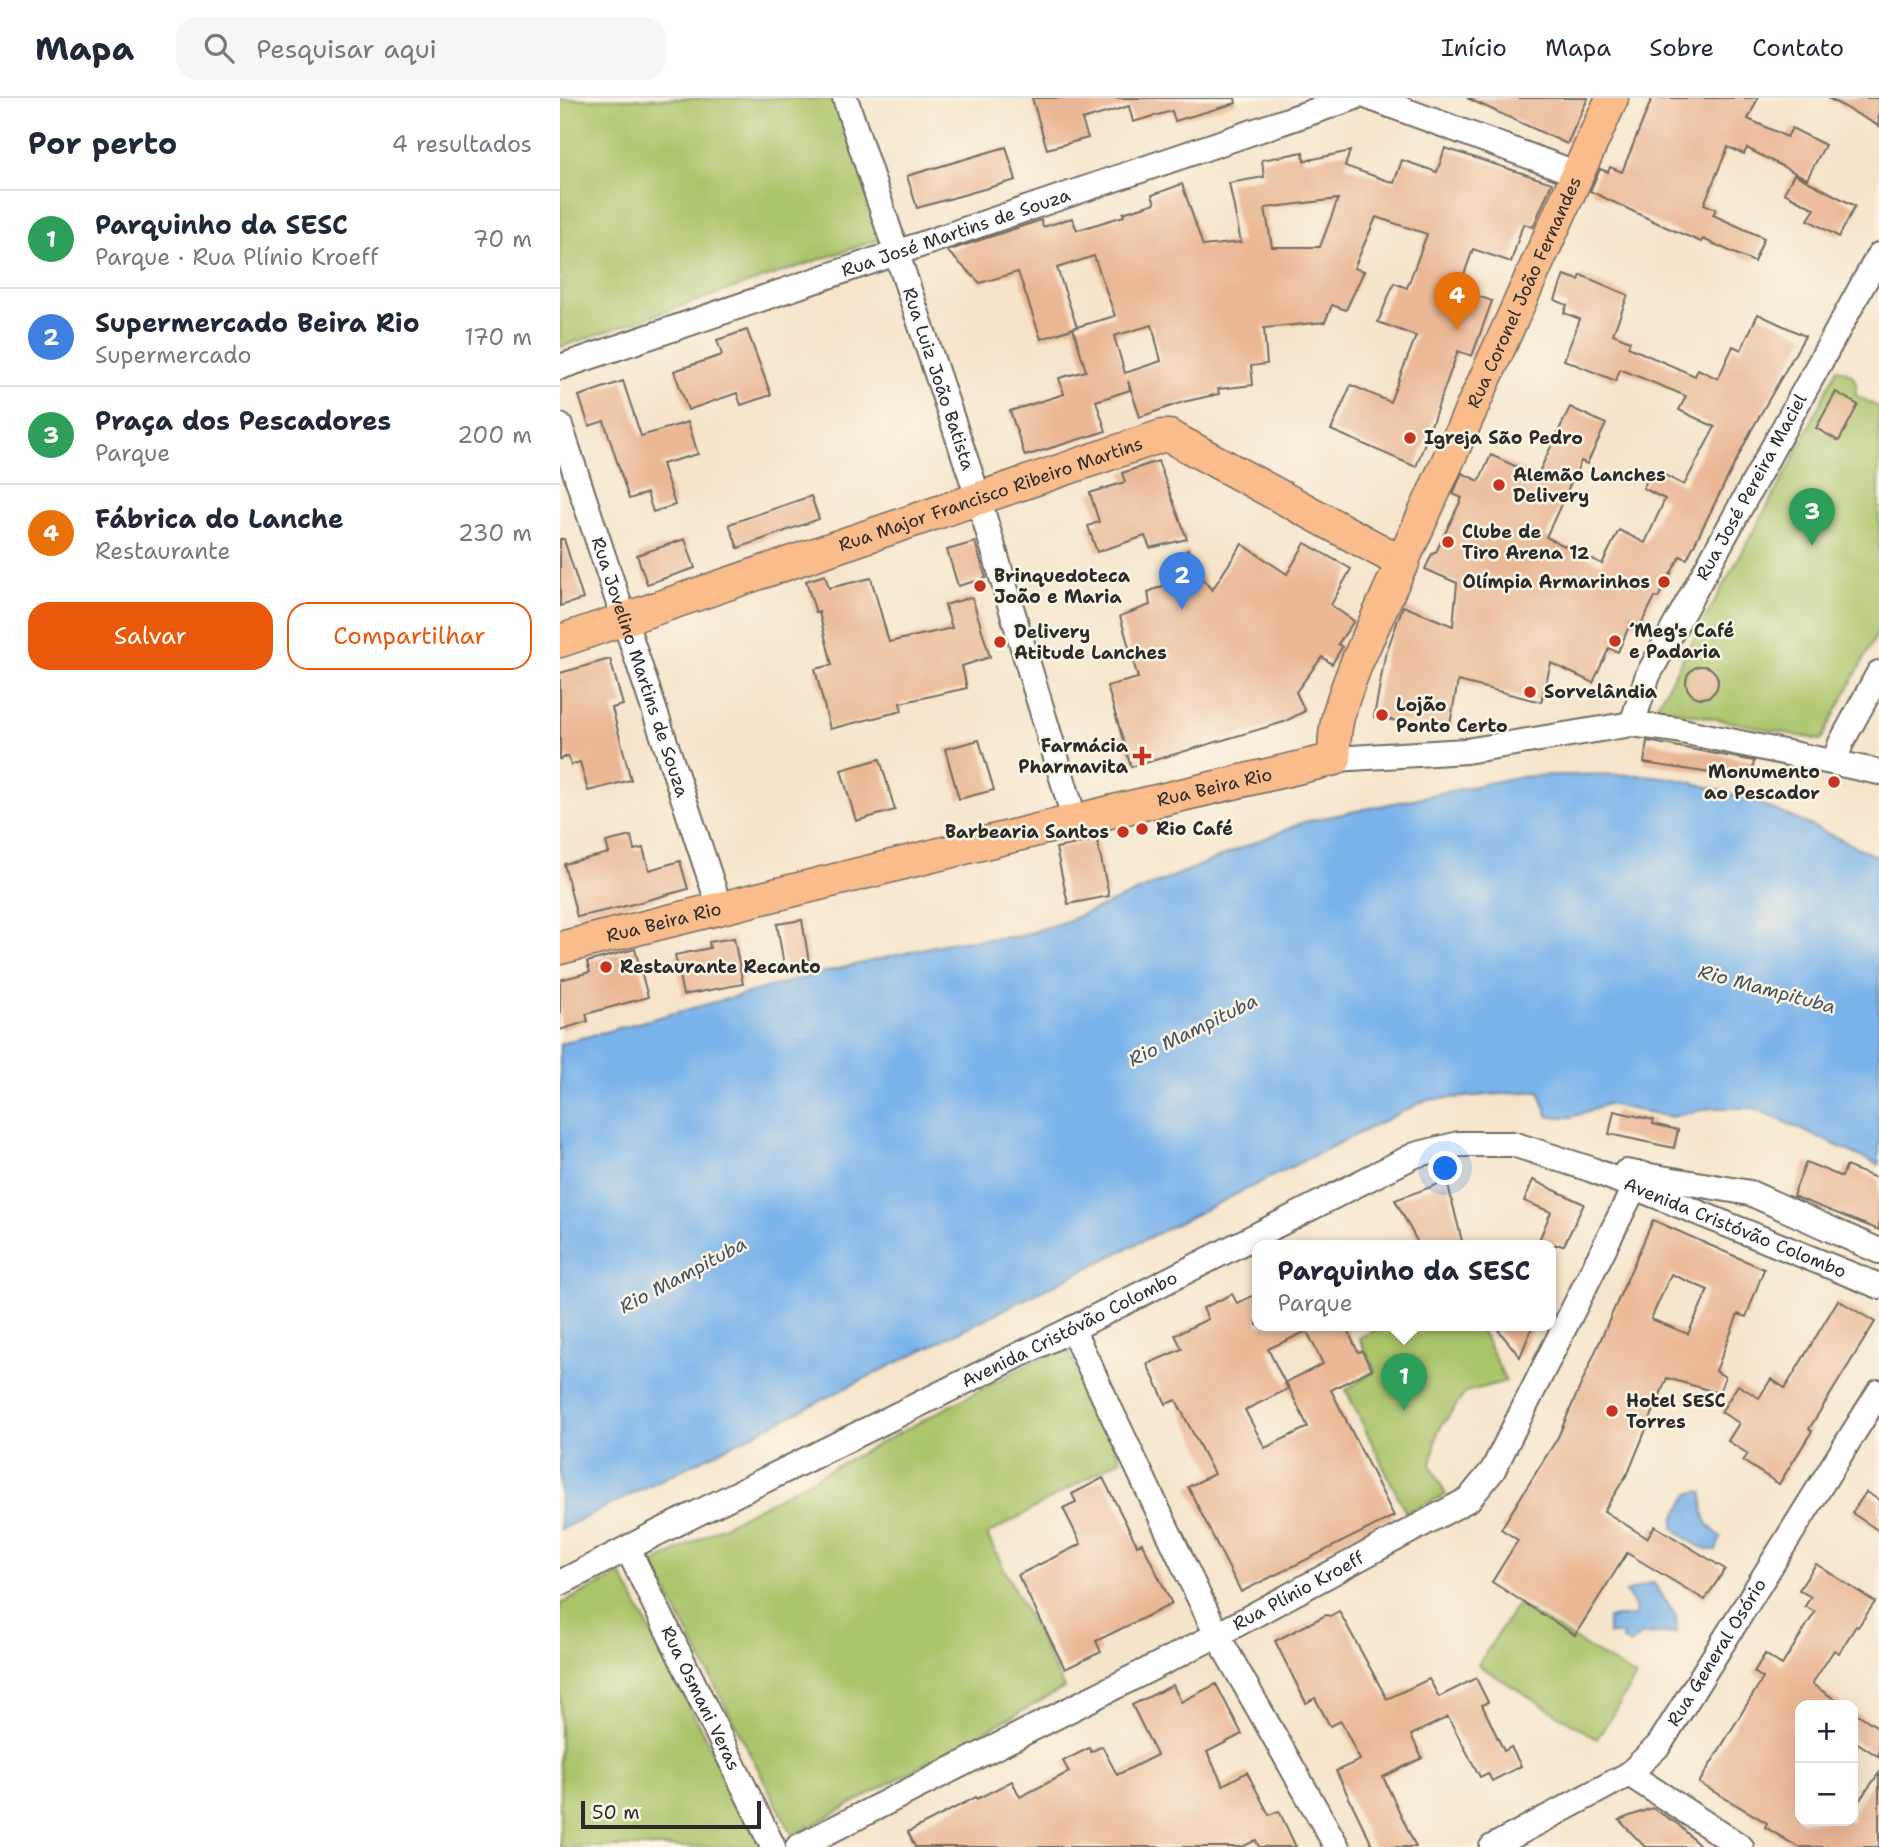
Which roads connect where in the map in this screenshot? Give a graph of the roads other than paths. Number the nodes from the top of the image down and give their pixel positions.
1 (845, 98) edge
2 (1353, 98) edge
3 (1371, 98) edge
4 (1612, 98) edge
5 (1578, 174) junction
6 (896, 252) junction
7 (1879, 255) edge
8 (1871, 287) edge
9 (560, 367) edge
10 (560, 426) edge
11 (978, 497) junction
12 (1403, 563) junction
13 (625, 619) junction
14 (560, 642) edge
15 (1879, 673) edge
16 (1632, 724) junction
17 (1335, 759) junction
18 (1834, 762) junction
19 (1879, 772) edge
20 (1075, 821) junction
21 (720, 908) junction
22 (560, 948) edge
23 (1638, 1181) junction
24 (1879, 1251) edge
25 (1879, 1286) edge
26 (1072, 1329) junction
27 (1879, 1392) edge
28 (628, 1549) junction
29 (560, 1583) edge
30 (1217, 1635) junction
31 (1629, 1774) junction
32 (773, 1847) edge
33 (798, 1847) edge
34 (1337, 1847) edge
35 (1492, 1847) edge
36 (1741, 1847) edge

1 - 6 street, Rua Luiz João Batista
2 - 6 street, Rua José Martins de Souza
3 - 5 street
4 - 5 main road, Rua Coronel João Fernandes
5 - 12 main road, Rua Coronel João Fernandes
6 - 9 street, Rua José Martins de Souza
6 - 11 street, Rua Luiz João Batista
7 - 8 street, Rua José Pereira Maciel
8 - 16 street, Rua José Pereira Maciel
10 - 13 street, Rua Jovelino Martins de Souza
11 - 12 main road, Rua Major Francisco Ribeiro Martins
11 - 13 main road, Rua Major Francisco Ribeiro Martins
11 - 20 street, Rua Luiz João Batista
12 - 17 main road, Rua Coronel João Fernandes
13 - 14 main road, Rua Major Francisco Ribeiro Martins
13 - 21 street, Rua Jovelino Martins de Souza
15 - 18 street
16 - 17 street, Rua Beira Rio
16 - 18 street, Rua Beira Rio
17 - 20 main road, Rua Beira Rio
18 - 19 street, Rua Beira Rio
20 - 21 main road, Rua Beira Rio
21 - 22 main road, Rua Beira Rio
23 - 24 street, Avenida Cristóvão Colombo
23 - 25 street, Avenida Cristóvão Colombo
23 - 26 street, Avenida Cristóvão Colombo
23 - 30 street, Rua Plínio Kroeff
26 - 28 street, Avenida Cristóvão Colombo
26 - 30 street
27 - 31 street, Rua General Osório
28 - 29 street, Avenida Cristóvão Colombo
28 - 32 street, Rua Osmani Veras
30 - 33 street, Rua Plínio Kroeff
30 - 34 street
31 - 35 street, Rua General Osório
31 - 36 street

